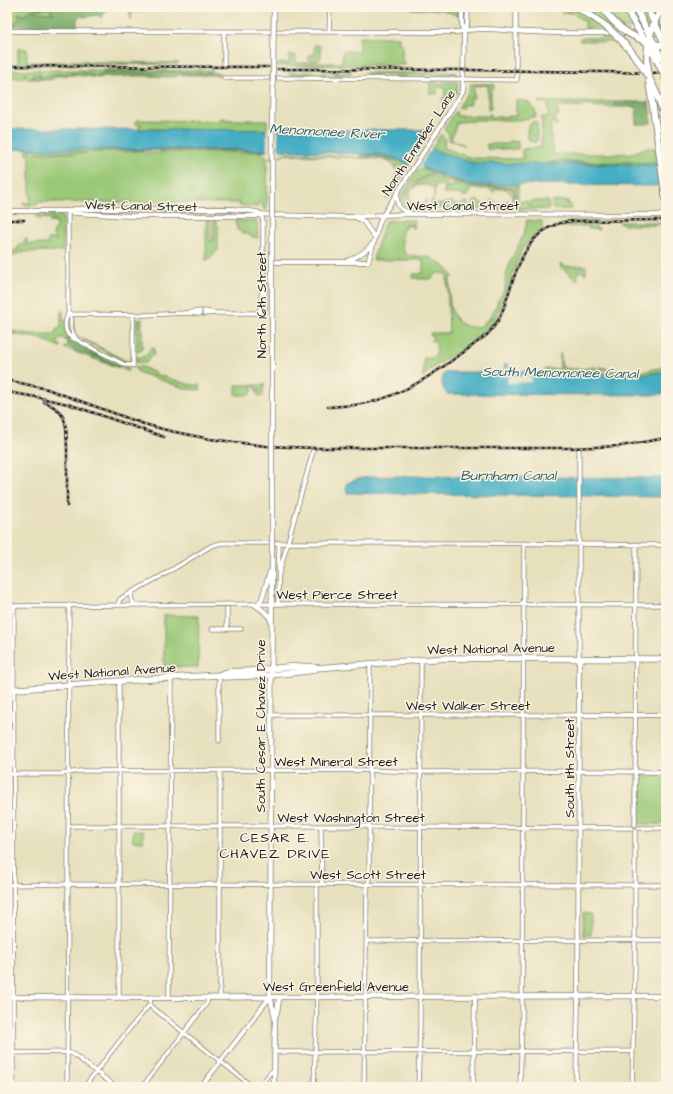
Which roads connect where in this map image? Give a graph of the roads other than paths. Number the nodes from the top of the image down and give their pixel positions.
1 (274, 7) edge
2 (330, 7) edge
3 (462, 7) edge
4 (468, 7) edge
5 (516, 7) edge
6 (576, 7) edge
7 (602, 7) edge
8 (625, 7) edge
9 (635, 7) edge
10 (646, 7) edge
11 (654, 7) edge
12 (658, 7) edge
13 (663, 7) edge
14 (666, 21) edge
15 (666, 28) edge
16 (464, 30) junction
17 (7, 31) edge
18 (516, 31) junction
19 (224, 32) junction
20 (329, 32) junction
21 (666, 33) edge
22 (666, 46) edge
23 (224, 64) dead end
24 (516, 66) dead end
25 (666, 71) edge
26 (517, 74) dead end
27 (224, 78) dead end
28 (268, 78) dead end
29 (278, 78) dead end
30 (464, 79) junction
31 (666, 79) edge
32 (666, 124) edge
33 (397, 194) junction
34 (666, 200) edge
35 (134, 209) junction
36 (156, 209) junction
37 (7, 211) edge
38 (68, 211) junction
39 (261, 214) junction
40 (412, 214) junction
41 (383, 215) junction
42 (666, 215) edge
43 (134, 216) junction
44 (156, 216) junction
45 (354, 217) junction
46 (375, 240) junction
47 (354, 260) junction
48 (272, 262) junction
49 (70, 313) junction
50 (133, 315) junction
51 (579, 450) dead end
52 (313, 451) dead end
53 (288, 542) junction
54 (279, 543) junction
55 (524, 543) junction
56 (580, 544) junction
57 (636, 544) junction
58 (666, 545) edge
59 (272, 567) junction
60 (279, 574) junction
61 (132, 592) junction
62 (272, 601) junction
63 (118, 604) junction
64 (134, 604) junction
65 (227, 604) junction
66 (256, 604) junction
67 (278, 604) junction
68 (523, 604) junction
69 (579, 604) junction
70 (636, 604) junction
71 (69, 605) junction
72 (666, 605) edge
73 (7, 606) edge
74 (14, 606) junction
75 (272, 621) junction
76 (212, 629) dead end
77 (227, 629) junction
78 (241, 629) dead end
79 (523, 658) junction
80 (579, 658) junction
81 (636, 659) junction
82 (666, 659) edge
83 (421, 660) junction
84 (370, 664) junction
85 (272, 672) junction
86 (219, 675) junction
87 (171, 678) junction
88 (119, 681) junction
89 (69, 685) junction
90 (7, 690) edge
91 (14, 690) junction
92 (271, 715) junction
93 (370, 715) junction
94 (420, 715) junction
95 (523, 715) junction
96 (579, 715) junction
97 (635, 715) junction
98 (666, 715) edge
99 (219, 740) dead end
100 (119, 771) junction
101 (170, 771) junction
102 (220, 771) junction
103 (271, 771) junction
104 (369, 771) junction
105 (522, 771) junction
106 (579, 771) junction
107 (635, 771) junction
108 (69, 772) junction
109 (421, 772) junction
110 (666, 772) edge
111 (7, 774) edge
112 (13, 774) junction
113 (69, 826) junction
114 (119, 826) junction
115 (169, 826) junction
116 (220, 826) junction
117 (270, 826) junction
118 (321, 826) junction
119 (369, 827) junction
120 (420, 828) junction
121 (522, 828) junction
122 (578, 828) junction
123 (635, 828) junction
124 (666, 828) edge
125 (68, 884) junction
126 (119, 884) junction
127 (169, 884) junction
128 (220, 884) junction
129 (270, 884) junction
130 (317, 884) junction
131 (322, 884) junction
132 (368, 884) junction
133 (420, 884) junction
134 (522, 884) junction
135 (578, 884) junction
136 (635, 884) junction
137 (666, 884) edge
138 (7, 885) edge
139 (14, 885) junction
140 (367, 940) junction
141 (420, 940) junction
142 (522, 940) junction
143 (578, 940) junction
144 (635, 940) junction
145 (666, 940) edge
146 (317, 996) junction
147 (366, 996) junction
148 (420, 996) junction
149 (475, 996) junction
150 (522, 996) junction
151 (578, 996) junction
152 (634, 996) junction
153 (666, 996) edge
154 (7, 997) edge
155 (13, 997) junction
156 (68, 997) junction
157 (118, 997) junction
158 (148, 997) junction
159 (208, 997) junction
160 (220, 997) junction
161 (270, 997) junction
162 (280, 997) junction
163 (169, 998) junction
164 (148, 1006) junction
165 (275, 1017) junction
166 (184, 1032) junction
167 (633, 1051) junction
168 (67, 1052) junction
169 (275, 1052) junction
170 (365, 1052) junction
171 (419, 1052) junction
172 (474, 1052) junction
173 (521, 1052) junction
174 (576, 1052) junction
175 (7, 1053) edge
176 (13, 1053) junction
177 (315, 1053) junction
178 (221, 1061) junction
179 (274, 1070) junction
180 (97, 1072) junction
181 (13, 1087) edge
182 (67, 1087) edge
183 (84, 1087) edge
184 (116, 1087) edge
185 (142, 1087) edge
186 (201, 1087) edge
187 (253, 1087) edge
188 (259, 1087) edge
189 (274, 1087) edge
190 (314, 1087) edge
191 (364, 1087) edge
192 (418, 1087) edge
193 (473, 1087) edge
194 (520, 1087) edge
195 (576, 1087) edge
196 (632, 1087) edge

1 - 48 main road, North 16th Street, bridge
2 - 20 street
3 - 16 street
4 - 16 street
5 - 18 street
6 - 32 highway, bridge
7 - 22 highway, bridge
8 - 31 highway, bridge
9 - 25 highway, bridge
10 - 22 highway, bridge
11 - 14 highway
12 - 15 highway
13 - 34 highway, bridge
16 - 18 street
16 - 20 street
16 - 30 street, North Emmber Lane
17 - 19 street
18 - 21 street
18 - 24 street
19 - 20 street
19 - 23 street
26 - 30 street
27 - 28 street
29 - 30 street
30 - 33 street, North Emmber Lane
33 - 40 street
33 - 41 street, North Emmber Lane
35 - 36 street, West Canal Street
35 - 38 street, West Canal Street
35 - 43 street
36 - 39 street, West Canal Street
36 - 44 street
37 - 38 street, West Canal Street
38 - 43 street, West Canal Street
38 - 49 street
39 - 44 street, West Canal Street
39 - 45 street, West Canal Street
39 - 50 street
40 - 41 street, West Canal Street
40 - 42 street, West Canal Street
41 - 45 street, West Canal Street
41 - 46 street, North Emmber Lane
43 - 44 street, West Canal Street
45 - 46 street
46 - 47 street
46 - 47 street, North Emmber Lane
47 - 48 street
48 - 59 main road, North 16th Street, bridge
49 - 50 street
49 - 50 street
51 - 56 street, South 11th Street
52 - 53 street
53 - 54 street
53 - 55 street
53 - 60 street
54 - 60 street
54 - 61 street
55 - 56 street
55 - 68 street
56 - 57 street
56 - 69 street, South 11th Street
57 - 58 street
57 - 70 street
59 - 62 main road, North 16th Street
59 - 66 main road
60 - 67 street
61 - 63 street
61 - 64 street
62 - 66 street, West Pierce Street
62 - 67 street, West Pierce Street
62 - 75 main road, South Cesar E Chavez Drive
63 - 64 street, West Pierce Street
63 - 71 street, West Pierce Street
64 - 65 street, West Pierce Street
65 - 66 street, West Pierce Street
65 - 77 street
66 - 75 main road
67 - 68 street, West Pierce Street
68 - 69 street, West Pierce Street
68 - 79 street
69 - 70 street, West Pierce Street
69 - 80 street, South 11th Street
70 - 72 street, West Pierce Street
70 - 81 street
71 - 74 street, West Pierce Street
71 - 89 street
73 - 74 street, West Pierce Street
74 - 91 street
75 - 85 main road, South Cesar E Chavez Drive
76 - 77 street
77 - 78 street
79 - 80 main road, West National Avenue
79 - 83 main road, West National Avenue
79 - 95 street
80 - 81 main road, West National Avenue
80 - 96 street, South 11th Street
81 - 82 main road, West National Avenue
81 - 97 street
83 - 84 main road, West National Avenue
83 - 94 street
84 - 85 main road, West National Avenue
84 - 93 street
85 - 86 main road, West National Avenue
85 - 92 main road, South Cesar E Chavez Drive
86 - 87 main road, West National Avenue
86 - 99 street
87 - 88 main road, West National Avenue
87 - 101 street
88 - 89 main road, West National Avenue
88 - 100 street
89 - 91 main road, West National Avenue
89 - 108 street
90 - 91 main road, West National Avenue
91 - 112 street
92 - 93 street, West Walker Street
92 - 103 main road, South Cesar E Chavez Drive
93 - 94 street, West Walker Street
93 - 104 street
94 - 95 street, West Walker Street
94 - 109 street
95 - 96 street, West Walker Street
95 - 105 street
96 - 97 street, West Walker Street
96 - 106 street, South 11th Street
97 - 98 street, West Walker Street
97 - 107 street
100 - 101 street, West Mineral Street
100 - 108 street, West Mineral Street
100 - 114 street
101 - 102 street, West Mineral Street
101 - 115 street
102 - 103 street, West Mineral Street
102 - 116 street
103 - 104 street, West Mineral Street
103 - 117 main road, South Cesar E Chavez Drive
104 - 109 street, West Mineral Street
104 - 119 street
105 - 106 street, West Mineral Street
105 - 109 street, West Mineral Street
105 - 121 street
106 - 107 street, West Mineral Street
106 - 122 street, South 11th Street
107 - 110 street, West Mineral Street
107 - 123 street
108 - 112 street, West Mineral Street
108 - 113 street
109 - 120 street
111 - 112 street, West Mineral Street
112 - 139 street
113 - 114 street, West Washington Street
113 - 125 street
114 - 115 street, West Washington Street
114 - 126 street
115 - 116 street, West Washington Street
115 - 127 street
116 - 117 street, West Washington Street
116 - 128 street
117 - 118 street, West Washington Street
117 - 129 main road, South Cesar E Chavez Drive
118 - 119 street, West Washington Street
118 - 131 street
119 - 120 street, West Washington Street
119 - 132 street
120 - 121 street, West Washington Street
120 - 133 street
121 - 122 street, West Washington Street
121 - 134 street
122 - 123 street, West Washington Street
122 - 135 street, South 11th Street
123 - 124 street, West Washington Street
123 - 136 street
125 - 126 street, West Scott Street
125 - 139 street, West Scott Street
125 - 156 street
126 - 127 street, West Scott Street
126 - 157 street
127 - 128 street, West Scott Street
127 - 163 street
128 - 129 street, West Scott Street
128 - 160 street
129 - 130 street, West Scott Street
129 - 161 main road, South Cesar E Chavez Drive
130 - 131 street, West Scott Street
130 - 146 street
131 - 132 street, West Scott Street
132 - 133 street, West Scott Street
132 - 140 street
133 - 134 street, West Scott Street
133 - 141 street
134 - 135 street, West Scott Street
134 - 142 street
135 - 136 street, West Scott Street
135 - 143 street, South 11th Street
136 - 137 street, West Scott Street
136 - 144 street
138 - 139 street, West Scott Street
139 - 155 street
140 - 141 street
140 - 147 street
141 - 142 street
141 - 148 street
142 - 143 street
142 - 150 street
143 - 144 street
143 - 151 street, South 11th Street
144 - 145 street
144 - 152 street
146 - 147 main road, West Greenfield Avenue
146 - 162 main road, West Greenfield Avenue
146 - 177 street
147 - 148 main road, West Greenfield Avenue
147 - 170 street
148 - 149 main road, West Greenfield Avenue
148 - 171 street
149 - 150 main road, West Greenfield Avenue
149 - 172 street
150 - 151 main road, West Greenfield Avenue
150 - 173 street
151 - 152 main road, West Greenfield Avenue
151 - 174 street, South 11th Street
152 - 153 main road, West Greenfield Avenue
152 - 167 street
154 - 155 main road, West Greenfield Avenue
155 - 156 main road, West Greenfield Avenue
155 - 176 street
156 - 157 main road, West Greenfield Avenue
156 - 168 street
157 - 158 main road, West Greenfield Avenue
158 - 163 main road, West Greenfield Avenue
158 - 164 street
159 - 160 main road, West Greenfield Avenue
159 - 163 main road, West Greenfield Avenue
159 - 166 street
160 - 161 main road, West Greenfield Avenue
161 - 162 main road, West Greenfield Avenue
161 - 165 main road, South Cesar E Chavez Drive
161 - 178 street
162 - 165 main road
164 - 166 street
164 - 180 street
165 - 169 main road, South Cesar E Chavez Drive
166 - 178 street
166 - 185 street
167 - 174 street
167 - 196 street
168 - 176 street
168 - 180 street
168 - 182 street
169 - 177 street
169 - 179 main road, South Cesar E Chavez Drive
170 - 171 street
170 - 177 street
170 - 191 street
171 - 172 street
171 - 192 street
172 - 173 street
172 - 193 street
173 - 174 street
173 - 194 street
174 - 195 street, South 11th Street
175 - 176 street
176 - 181 street
177 - 190 street
178 - 186 street
178 - 187 street
179 - 188 street
179 - 189 main road, South Cesar E Chavez Drive
180 - 183 street
180 - 184 street

